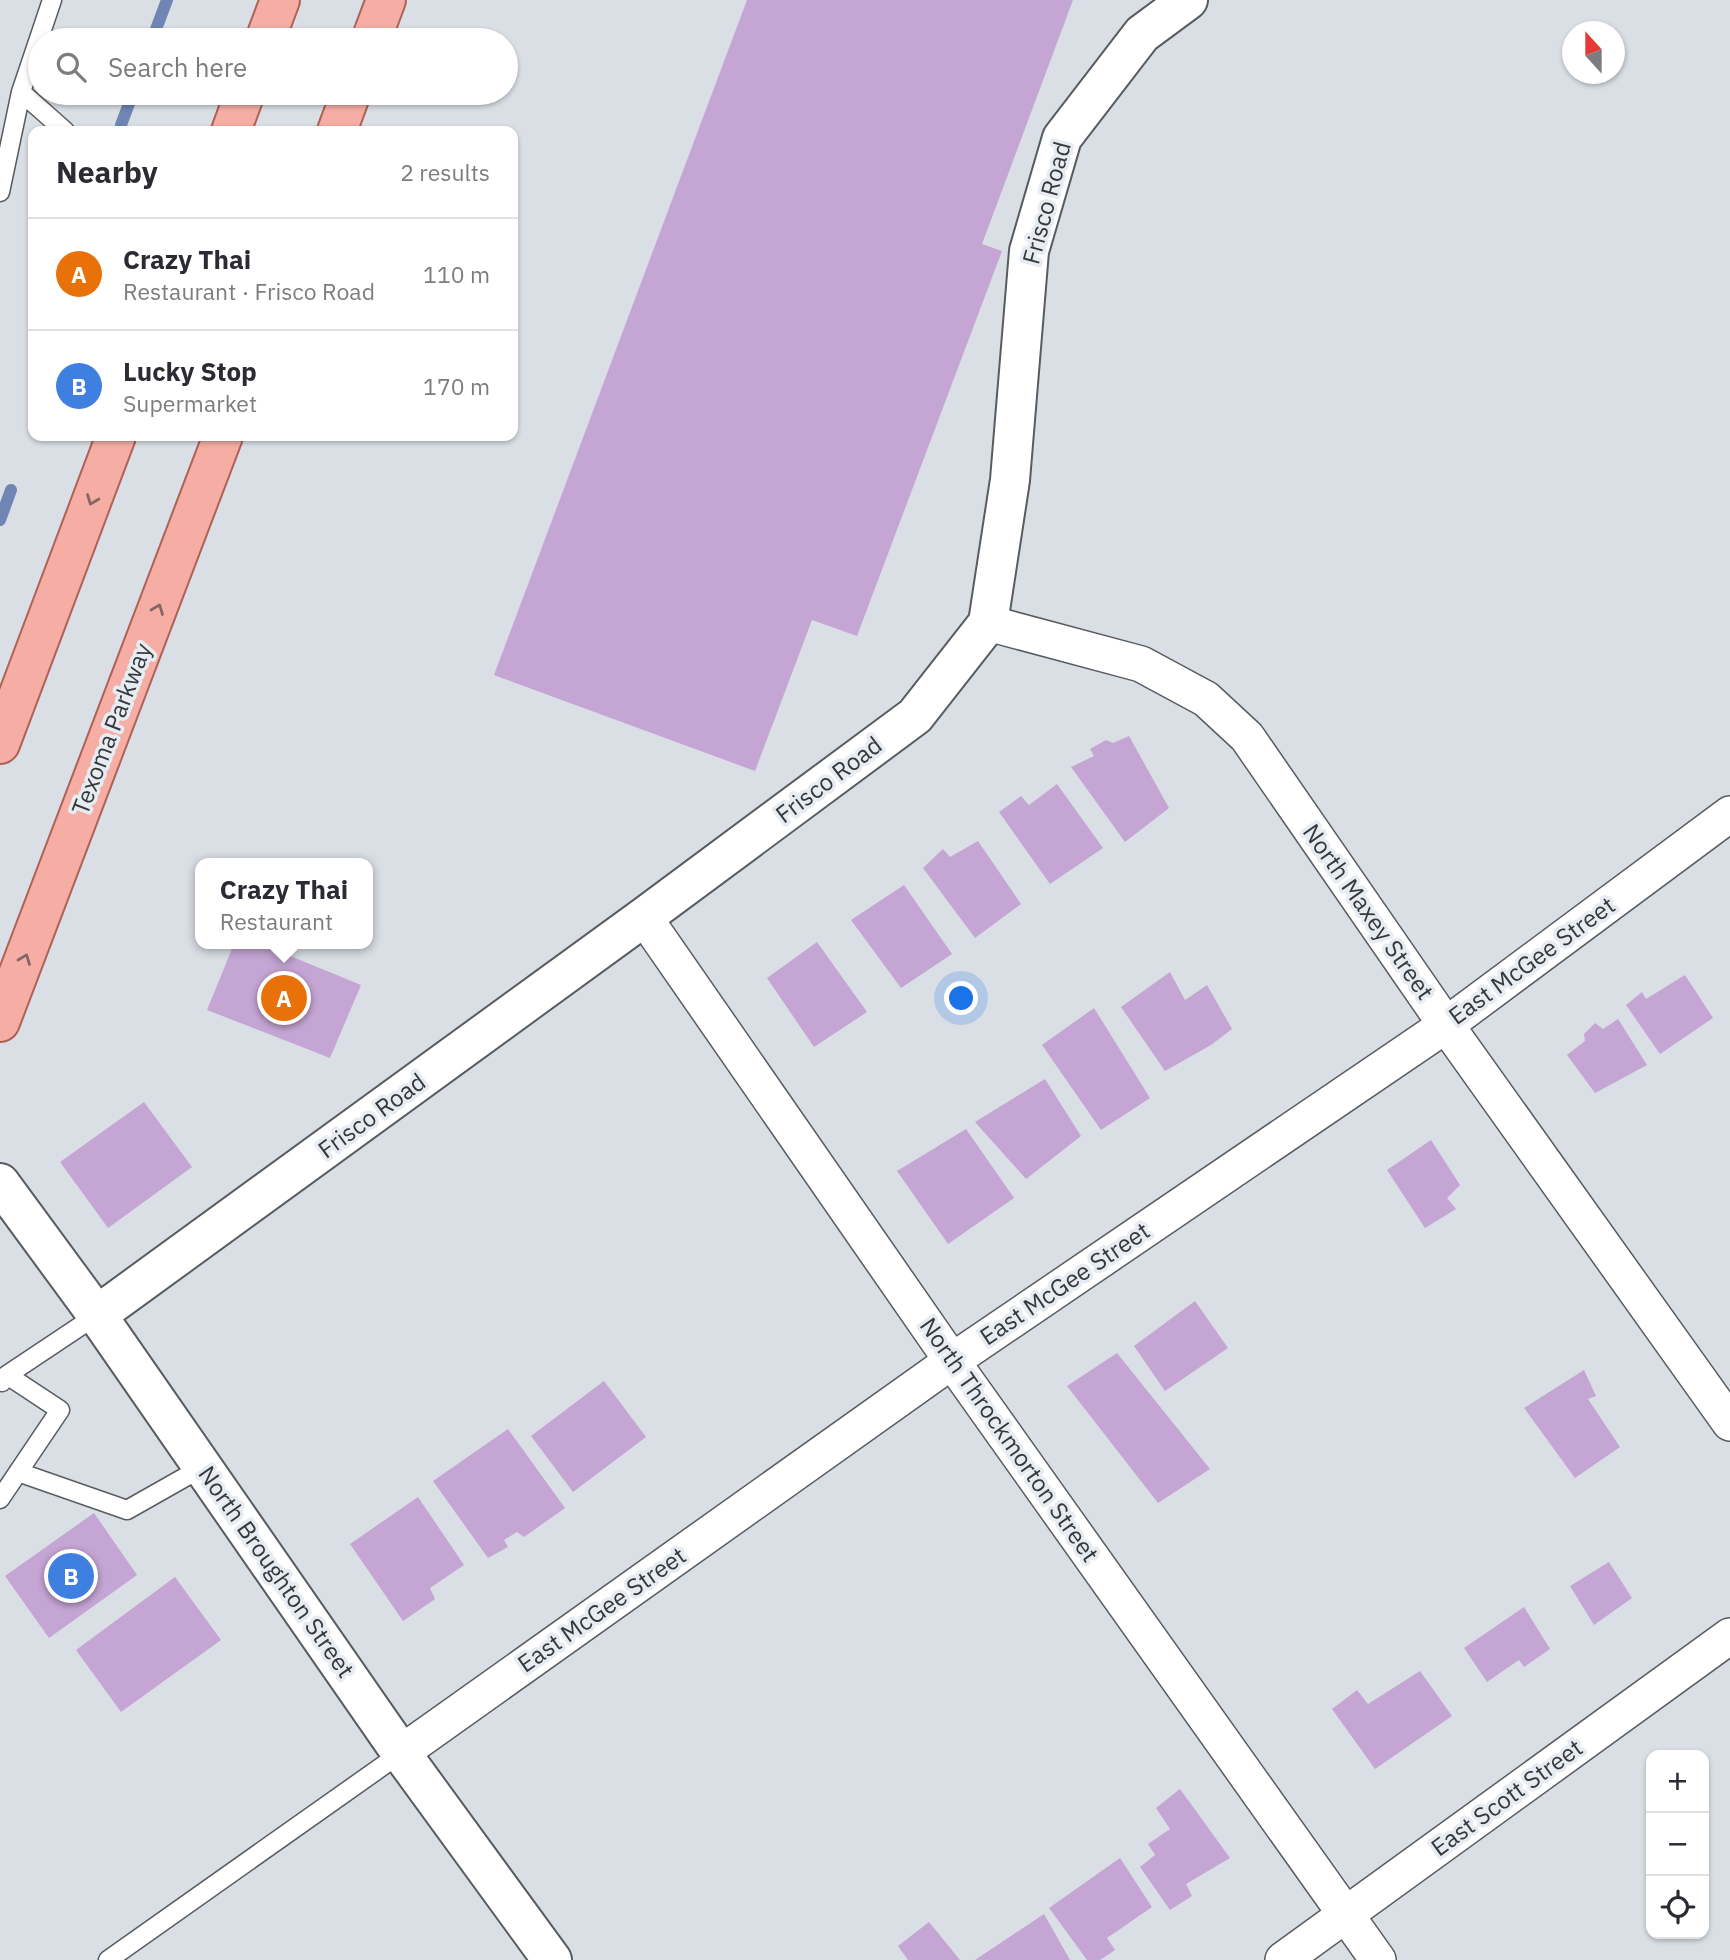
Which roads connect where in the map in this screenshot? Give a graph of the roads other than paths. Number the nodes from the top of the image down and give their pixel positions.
1 (52, 0) edge
2 (280, 0) edge
3 (386, 0) edge
4 (1188, 0) edge
5 (43, 28) edge
6 (270, 28) edge
7 (376, 28) edge
8 (28, 71) edge
9 (21, 92) junction
10 (28, 98) edge
11 (36, 105) edge
12 (240, 105) edge
13 (347, 105) edge
14 (59, 126) edge
15 (232, 126) edge
16 (339, 126) edge
17 (0, 192) edge
18 (114, 441) edge
19 (221, 441) edge
20 (988, 623) junction
21 (0, 744) edge
22 (1730, 814) edge
23 (644, 917) junction
24 (0, 1022) edge
25 (1446, 1025) junction
26 (0, 1183) edge
27 (97, 1315) junction
28 (952, 1361) junction
29 (3, 1380) edge
30 (1730, 1423) edge
31 (203, 1467) junction
32 (18, 1472) junction
33 (1, 1496) edge
34 (1730, 1636) edge
35 (401, 1753) junction
36 (1347, 1915) junction
37 (108, 1960) edge
38 (552, 1960) edge
39 (1283, 1960) edge
40 (1378, 1960) edge

1 - 5 lane
2 - 6 main road
3 - 7 main road
4 - 20 street, Frisco Road
8 - 9 lane
9 - 10 lane
9 - 17 lane
11 - 14 lane
12 - 15 main road
13 - 16 main road
18 -> 21 main road
24 -> 19 main road, Texoma Parkway
20 - 23 street, Frisco Road
20 - 25 street, North Maxey Street
22 - 25 street, East McGee Street
23 - 27 street, Frisco Road
23 - 28 street, North Throckmorton Street
25 - 28 street, East McGee Street
25 - 30 street, North Maxey Street
26 - 27 street, North Broughton Street
27 - 29 lane
27 - 31 street, North Broughton Street
28 - 35 street, East McGee Street
28 - 36 street, North Throckmorton Street
29 - 32 lane
31 - 32 lane
31 - 35 street, North Broughton Street
32 - 33 lane
34 - 36 street, East Scott Street
35 - 37 lane
35 - 38 street, North Broughton Street
36 - 39 street, East Scott Street
36 - 40 street, North Throckmorton Street

